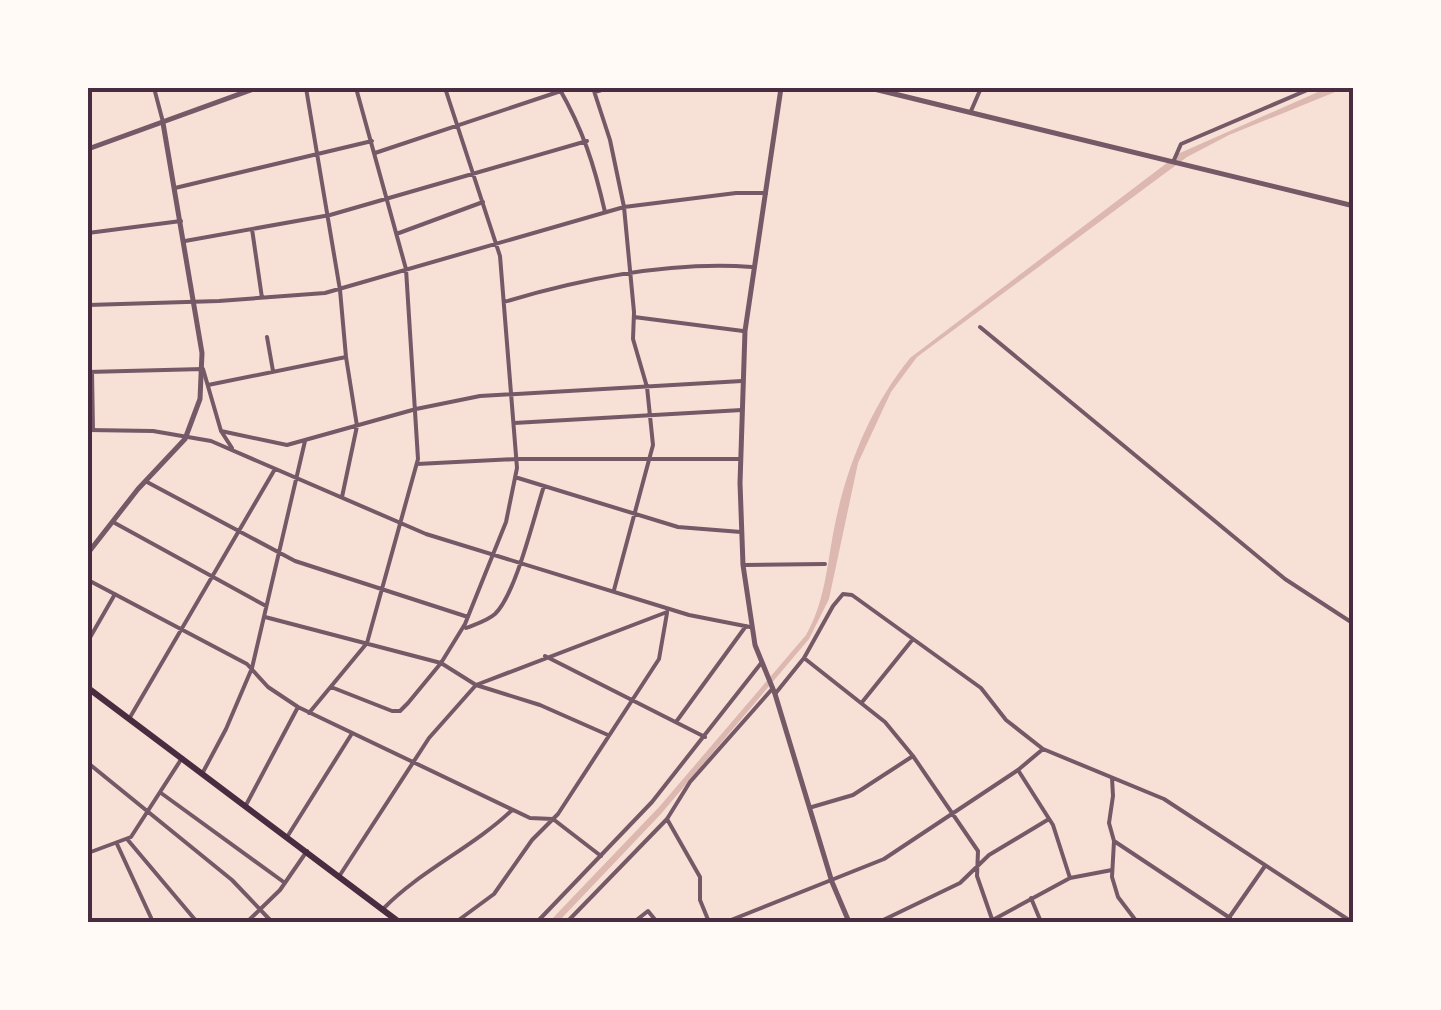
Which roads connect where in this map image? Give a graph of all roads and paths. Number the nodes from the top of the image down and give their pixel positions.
1 (154, 88) edge
2 (227, 88) edge
3 (256, 88) edge
4 (306, 88) edge
5 (356, 88) edge
6 (445, 88) edge
7 (570, 88) edge
8 (608, 88) edge
9 (781, 88) edge
10 (870, 88) edge
11 (981, 88) edge
12 (1312, 88) edge
13 (560, 89) edge
14 (594, 90) edge
15 (230, 98) junction
16 (970, 114) junction
17 (163, 122) junction
18 (458, 126) junction
19 (372, 141) junction
20 (586, 141) junction
21 (88, 149) edge
22 (316, 152) junction
23 (375, 153) junction
24 (1174, 164) junction
25 (474, 175) junction
26 (175, 188) junction
27 (766, 193) junction
28 (387, 199) junction
29 (484, 202) junction
30 (624, 206) junction
31 (1354, 206) edge
32 (605, 212) junction
33 (328, 216) junction
34 (181, 221) junction
35 (252, 229) junction
36 (88, 233) edge
37 (396, 234) junction
38 (185, 240) junction
39 (497, 244) junction
40 (752, 267) junction
41 (406, 269) junction
42 (630, 273) junction
43 (340, 290) junction
44 (262, 298) junction
45 (194, 302) junction
46 (504, 302) junction
47 (88, 305) edge
48 (634, 317) junction
49 (980, 327) dead end
50 (744, 331) junction
51 (267, 337) dead end
52 (346, 356) junction
53 (203, 369) junction
54 (90, 372) edge
55 (273, 372) junction
56 (742, 381) junction
57 (207, 385) junction
58 (647, 388) junction
59 (510, 397) junction
60 (416, 410) junction
61 (742, 410) junction
62 (650, 416) junction
63 (514, 424) junction
64 (358, 426) junction
65 (90, 430) edge
66 (221, 431) junction
67 (187, 436) junction
68 (305, 441) junction
69 (233, 450) junction
70 (517, 459) junction
71 (651, 459) junction
72 (740, 459) junction
73 (416, 464) junction
74 (274, 469) junction
75 (516, 477) junction
76 (297, 479) junction
77 (146, 481) junction
78 (544, 486) junction
79 (342, 499) junction
80 (634, 514) junction
81 (112, 522) junction
82 (400, 524) junction
83 (240, 531) junction
84 (741, 532) junction
85 (88, 553) edge
86 (279, 554) junction
87 (495, 555) junction
88 (520, 562) junction
89 (825, 564) dead end
90 (744, 565) junction
91 (212, 577) junction
92 (88, 580) edge
93 (380, 589) junction
94 (614, 591) junction
95 (115, 594) junction
96 (267, 606) junction
97 (667, 610) junction
98 (265, 617) junction
99 (468, 617) junction
100 (1354, 624) edge
101 (748, 626) junction
102 (462, 629) junction
103 (182, 630) junction
104 (914, 639) junction
105 (88, 640) edge
106 (367, 643) junction
107 (545, 656) junction
108 (804, 658) junction
109 (762, 662) junction
110 (441, 663) junction
111 (252, 668) junction
112 (476, 685) junction
113 (331, 687) junction
114 (88, 688) edge
115 (774, 691) junction
116 (634, 700) junction
117 (862, 702) junction
118 (298, 707) junction
119 (309, 714) junction
120 (129, 719) junction
121 (676, 722) junction
122 (352, 735) junction
123 (609, 736) junction
124 (705, 737) junction
125 (1043, 750) junction
126 (913, 756) junction
127 (182, 758) junction
128 (88, 763) edge
129 (413, 763) junction
130 (1018, 770) junction
131 (202, 774) junction
132 (1112, 778) junction
133 (161, 793) junction
134 (245, 806) junction
135 (810, 808) junction
136 (150, 810) junction
137 (512, 810) junction
138 (954, 814) junction
139 (554, 819) junction
140 (667, 819) junction
141 (1049, 819) junction
142 (288, 837) junction
143 (127, 839) junction
144 (1114, 841) junction
145 (117, 844) junction
146 (307, 851) junction
147 (88, 853) edge
148 (601, 856) junction
149 (979, 866) junction
150 (1264, 866) junction
151 (1112, 870) junction
152 (340, 875) junction
153 (1070, 878) junction
154 (832, 882) junction
155 (285, 883) junction
156 (1032, 898) junction
157 (262, 909) junction
158 (383, 909) junction
159 (1228, 920) edge
160 (394, 921) edge
161 (1352, 921) edge
162 (151, 922) edge
163 (197, 922) edge
164 (248, 922) edge
165 (272, 922) edge
166 (456, 922) edge
167 (537, 922) edge
168 (567, 922) edge
169 (634, 922) edge
170 (657, 922) edge
171 (709, 922) edge
172 (726, 922) edge
173 (849, 922) edge
174 (879, 922) edge
175 (992, 922) edge
176 (1041, 922) edge
177 (1136, 922) edge

1 - 17 street
2 - 15 street
3 - 15 street
4 - 22 street
5 - 19 street
6 - 18 street
7 - 13 street
8 - 14 street
9 - 27 street
10 - 16 street
11 - 16 street
12 - 24 street
13 - 18 street
13 - 20 street
14 - 30 street
15 - 17 street
16 - 24 street
17 - 21 street
17 - 26 street
18 - 23 street
18 - 25 street
19 - 22 street
19 - 23 street
20 - 25 street
20 - 32 street
22 - 26 street
22 - 33 street
23 - 28 street
24 - 31 street
25 - 28 street
25 - 29 street
26 - 34 street
27 - 30 street
27 - 40 street
28 - 33 street
28 - 37 street
29 - 37 street
29 - 39 street
30 - 32 street
30 - 42 street
32 - 39 street
33 - 35 street
33 - 43 street
34 - 36 street
34 - 38 street
35 - 38 street
35 - 44 street
37 - 41 street
38 - 45 street
39 - 41 street
39 - 46 street
40 - 42 street
40 - 50 street
41 - 43 street
41 - 60 street
42 - 46 street
42 - 48 street
43 - 44 street
43 - 52 street
44 - 45 street
45 - 47 street
45 - 53 street
46 - 59 street
48 - 50 street
48 - 58 street
49 - 100 street
50 - 56 street
51 - 55 street
52 - 55 street
52 - 64 street
53 - 54 street
53 - 57 street
53 - 67 street
54 - 65 street
55 - 57 street
56 - 58 street
56 - 61 street
57 - 66 street
58 - 59 street
58 - 62 street
59 - 60 street
59 - 63 street
60 - 64 street
60 - 73 street
61 - 62 street
61 - 72 street
62 - 63 street
62 - 71 street
63 - 70 street
64 - 68 street
64 - 79 street
65 - 67 street
66 - 68 street
66 - 69 street
67 - 69 street
67 - 77 street
68 - 76 street
69 - 74 street
70 - 71 street
70 - 73 street
70 - 75 street
71 - 72 street
71 - 80 street
72 - 84 street
73 - 82 street
74 - 76 street
74 - 83 street
75 - 78 street
75 - 87 street
76 - 79 street
76 - 86 street
77 - 81 street
77 - 83 street
78 - 80 street
78 - 88 street
79 - 82 street
80 - 84 street
80 - 94 street
81 - 85 street
81 - 91 street
82 - 87 street
82 - 93 street
83 - 86 street
83 - 91 street
84 - 90 street
86 - 93 street
86 - 96 street
87 - 88 street
87 - 99 street
88 - 94 street
88 - 102 street
89 - 90 street
90 - 101 street
91 - 96 street
91 - 103 street
92 - 95 street
93 - 99 street
93 - 106 street
94 - 97 street
95 - 103 street
95 - 105 street
96 - 98 street
97 - 101 street
97 - 107 street
97 - 116 street
98 - 106 street
98 - 111 street
99 - 102 street
101 - 109 street
101 - 121 street
102 - 110 street
103 - 111 street
103 - 120 street
104 - 108 street
104 - 117 street
104 - 125 street
106 - 110 street
106 - 113 street
107 - 112 street
107 - 116 street
108 - 115 street
108 - 117 street
109 - 115 street
109 - 124 street
110 - 112 street
110 - 113 street
111 - 118 street
111 - 131 street
112 - 123 street
112 - 129 street
113 - 119 street
114 - 120 main road
115 - 135 street
115 - 140 street
116 - 121 street
116 - 123 street
117 - 126 street
118 - 119 street
118 - 134 street
119 - 122 street
120 - 127 main road
121 - 124 street
122 - 129 street
122 - 142 street
123 - 139 street
124 - 148 street
125 - 130 street
125 - 132 street
126 - 135 street
126 - 138 street
127 - 131 main road
127 - 133 street
128 - 136 street
129 - 137 street
129 - 152 street
130 - 138 street
130 - 141 street
131 - 134 main road
132 - 144 street
132 - 150 street
133 - 136 street
133 - 155 street
134 - 142 main road
135 - 154 street
136 - 143 street
136 - 157 street
137 - 139 street
137 - 158 street
138 - 149 street
138 - 154 street
139 - 148 street
139 - 166 street
140 - 168 street
140 - 171 street
141 - 149 street
141 - 153 street
142 - 146 main road
143 - 145 street
143 - 163 street
144 - 151 street
144 - 159 street
145 - 147 street
145 - 162 street
146 - 152 main road
146 - 155 street
148 - 167 street
149 - 174 street
149 - 175 street
150 - 159 street
150 - 161 street
151 - 153 street
151 - 177 street
152 - 158 main road
153 - 156 street
154 - 172 street
154 - 173 street
155 - 157 street
156 - 175 street
156 - 176 street
157 - 164 street
157 - 165 street
158 - 160 main road
169 - 170 street

